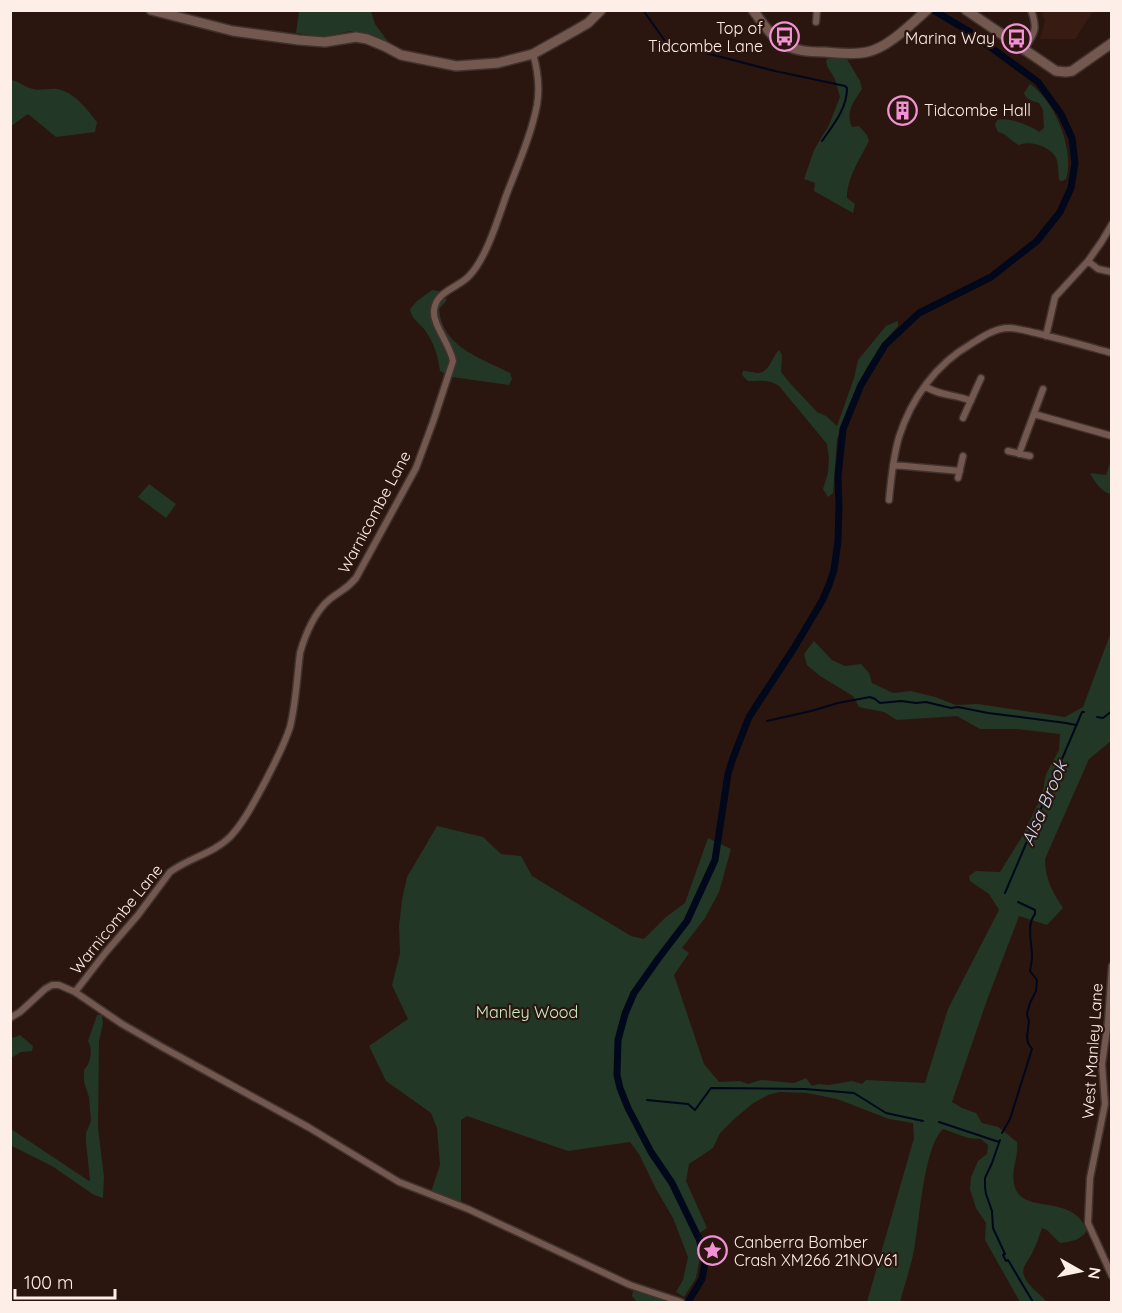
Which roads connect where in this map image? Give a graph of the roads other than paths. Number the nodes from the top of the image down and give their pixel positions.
1 (152, 10) edge
2 (601, 10) edge
3 (753, 10) edge
4 (966, 10) edge
5 (1031, 10) edge
6 (819, 11) edge
7 (926, 11) edge
8 (816, 22) dead end
9 (1112, 43) edge
10 (1024, 49) junction
11 (533, 54) junction
12 (1112, 224) edge
13 (1088, 261) junction
14 (1112, 272) edge
15 (1046, 336) junction
16 (1112, 353) edge
17 (981, 378) dead end
18 (925, 386) junction
19 (1043, 389) dead end
20 (971, 401) junction
21 (1034, 414) junction
22 (963, 418) dead end
23 (1112, 436) edge
24 (1008, 451) dead end
25 (1019, 454) junction
26 (963, 456) dead end
27 (1030, 456) dead end
28 (893, 465) junction
29 (960, 471) junction
30 (958, 478) dead end
31 (890, 501) dead end
32 (1112, 966) edge
33 (75, 992) junction
34 (10, 1018) edge
35 (1112, 1276) edge
36 (680, 1302) edge

1 - 11 street
2 - 11 street
3 - 7 street
4 - 10 street
5 - 10 street
6 - 8 street
9 - 10 street
11 - 33 street, Warnicombe Lane
12 - 13 street
13 - 14 street
13 - 15 street
15 - 16 street
15 - 18 street
17 - 20 street
18 - 20 street
18 - 28 street
19 - 21 street
20 - 22 street
21 - 23 street
21 - 25 street
24 - 25 street
25 - 27 street
26 - 29 street
28 - 29 street
28 - 31 street
29 - 30 street
32 - 35 street, West Manley Lane
33 - 34 street
33 - 36 street

